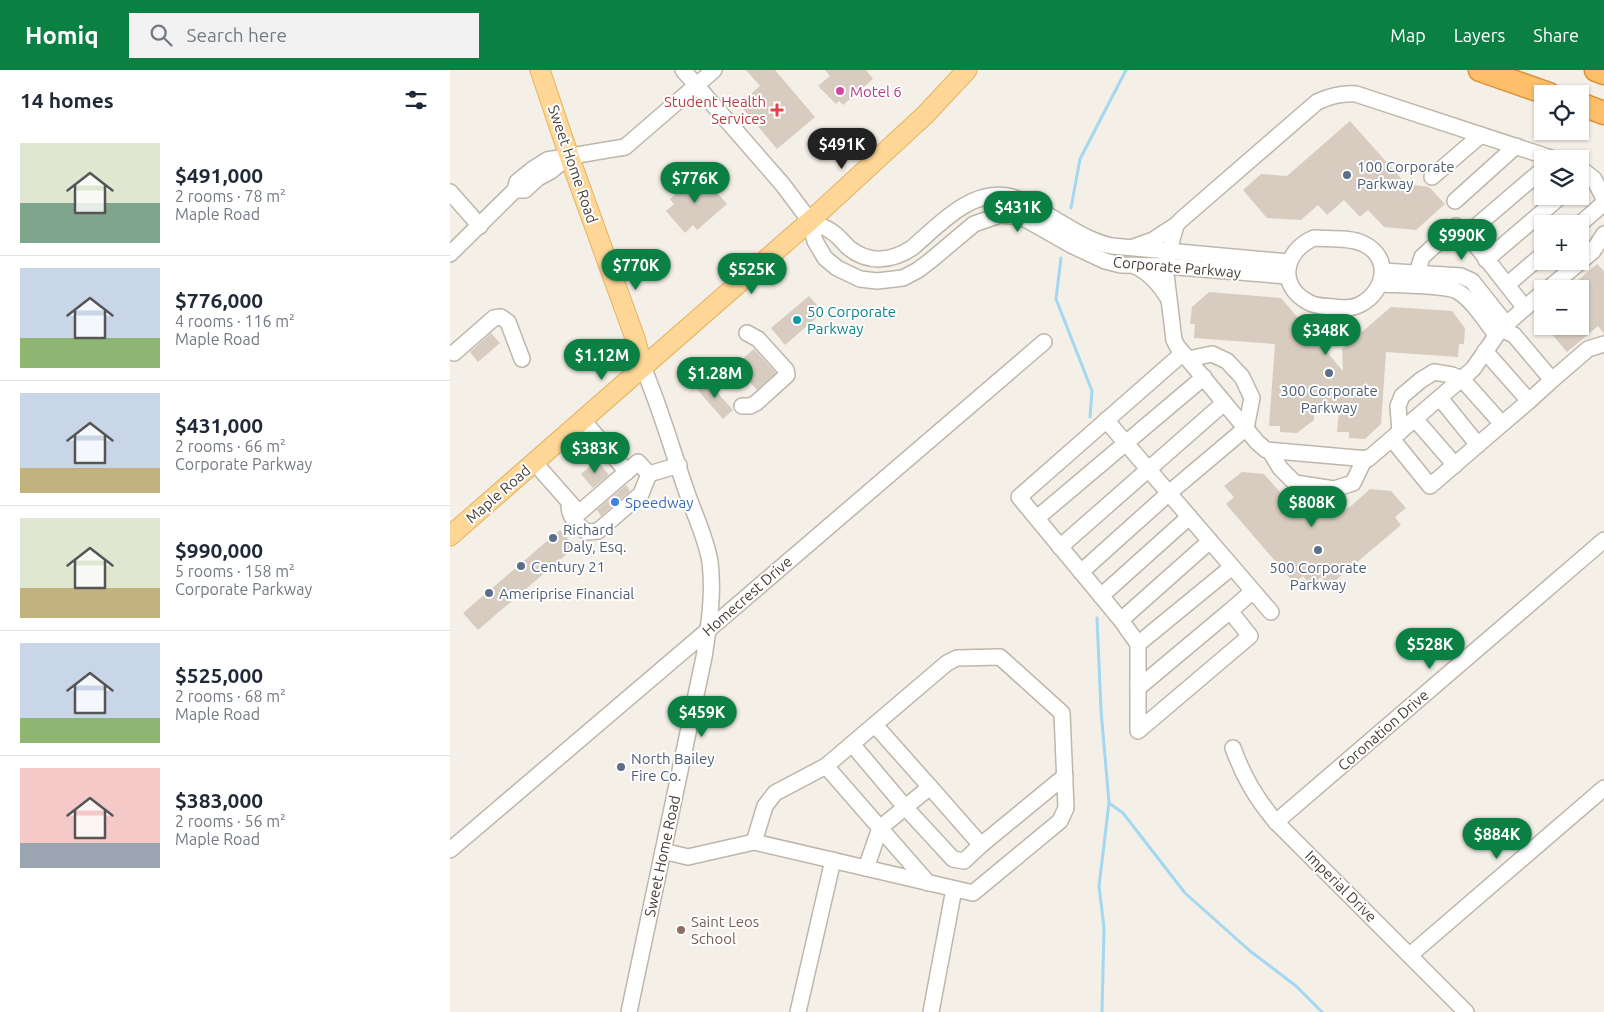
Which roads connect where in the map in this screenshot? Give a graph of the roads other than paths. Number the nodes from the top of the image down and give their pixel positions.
1 (540, 70) edge
2 (684, 70) edge
3 (714, 70) edge
4 (967, 70) edge
5 (1480, 70) edge
6 (1596, 70) edge
7 (1604, 73) edge
8 (697, 85) junction
9 (1534, 89) edge
10 (1589, 107) edge
11 (1604, 112) edge
12 (1481, 135) junction
13 (1516, 146) junction
14 (1534, 152) edge
15 (569, 156) junction
16 (1432, 177) dead end
17 (1534, 177) edge
18 (1589, 177) edge
19 (450, 192) edge
20 (1604, 199) edge
21 (1455, 201) dead end
22 (1604, 203) edge
23 (1550, 205) edge
24 (1589, 216) edge
25 (810, 222) junction
26 (1176, 225) junction
27 (480, 226) junction
28 (1456, 226) dead end
29 (1056, 228) junction
30 (1603, 236) edge
31 (1127, 248) junction
32 (1168, 251) junction
33 (450, 254) edge
34 (1486, 260) junction
35 (1534, 262) edge
36 (1131, 265) junction
37 (1165, 266) junction
38 (1288, 269) junction
39 (1382, 278) junction
40 (1417, 280) junction
41 (1559, 280) edge
42 (1507, 285) junction
43 (1169, 299) junction
44 (1534, 300) edge
45 (1525, 308) junction
46 (1501, 329) junction
47 (747, 332) dead end
48 (1044, 342) dead end
49 (1604, 344) edge
50 (1485, 351) junction
51 (454, 353) dead end
52 (1185, 356) junction
53 (522, 359) dead end
54 (643, 367) junction
55 (1204, 377) junction
56 (1462, 378) junction
57 (1552, 380) junction
58 (1440, 398) junction
59 (1528, 401) junction
60 (1224, 403) junction
61 (742, 406) dead end
62 (1415, 419) junction
63 (583, 420) junction
64 (1106, 420) junction
65 (1502, 424) junction
66 (1246, 428) junction
67 (1396, 435) junction
68 (1126, 443) junction
69 (1478, 445) junction
70 (1270, 450) junction
71 (1365, 458) junction
72 (534, 462) junction
73 (679, 465) junction
74 (1454, 465) junction
75 (1148, 469) junction
76 (627, 472) junction
77 (649, 474) junction
78 (1169, 493) junction
79 (568, 501) junction
80 (1189, 517) junction
81 (1037, 518) junction
82 (450, 536) edge
83 (1604, 540) edge
84 (1210, 541) junction
85 (1060, 547) junction
86 (1232, 567) junction
87 (1081, 572) junction
88 (1253, 591) junction
89 (1101, 596) junction
90 (1230, 611) junction
91 (1271, 612) dead end
92 (1121, 620) junction
93 (708, 630) junction
94 (1138, 644) junction
95 (1138, 688) junction
96 (875, 724) junction
97 (852, 744) junction
98 (1233, 748) dead end
99 (826, 766) junction
100 (1065, 776) junction
101 (930, 787) junction
102 (1604, 788) edge
103 (905, 807) junction
104 (1276, 822) junction
105 (880, 828) junction
106 (754, 842) junction
107 (981, 845) junction
108 (450, 850) edge
109 (663, 851) junction
110 (833, 860) junction
111 (866, 868) junction
112 (928, 883) junction
113 (954, 889) junction
114 (1410, 955) junction
115 (629, 1012) edge
116 (798, 1012) edge
117 (931, 1012) edge
118 (1466, 1012) edge

1 - 15 main road, Sweet Home Road
2 - 8 street
3 - 8 street
4 - 25 main road, Maple Road
5 - 9 highway
6 - 7 highway
8 - 15 street
8 - 25 street
10 - 11 highway
12 - 13 street
12 - 16 street
12 - 26 street
13 - 14 street
13 - 21 street
15 - 27 street
15 - 54 main road, Sweet Home Road
17 - 34 street
18 - 20 street
19 - 27 street
22 - 24 street
23 - 34 street
25 - 29 street, Corporate Parkway
25 - 29 street, Corporate Parkway
25 - 54 main road, Maple Road
26 - 31 street
26 - 32 street
27 - 33 street
28 - 40 street
29 - 31 street, Corporate Parkway
29 - 36 street, Corporate Parkway
30 - 41 street
31 - 32 street, Corporate Parkway
32 - 37 street
32 - 38 street, Corporate Parkway
34 - 42 street
35 - 42 street
36 - 37 street, Corporate Parkway
36 - 43 street
37 - 38 street, Corporate Parkway
37 - 43 street
38 - 39 street
38 - 39 street
39 - 40 street
40 - 46 street
42 - 45 street
43 - 52 street
44 - 45 street
45 - 46 street
46 - 50 street
46 - 57 street
47 - 61 street
48 - 93 street, Homecrest Drive
49 - 57 street
50 - 56 street
50 - 59 street
51 - 53 street
52 - 55 street
52 - 64 street
52 - 66 street
54 - 63 main road, Maple Road
54 - 73 street, Sweet Home Road
55 - 60 street
55 - 68 street
56 - 58 street
56 - 65 street
56 - 67 street
57 - 59 street
58 - 62 street
58 - 69 street
59 - 65 street
60 - 66 street
60 - 75 street
62 - 67 street
62 - 74 street
63 - 72 main road, Maple Road
63 - 76 street
64 - 68 street
64 - 81 street
65 - 69 street
66 - 70 street
66 - 78 street
67 - 71 street
67 - 74 street
68 - 75 street
68 - 81 street
69 - 74 street
70 - 71 street
70 - 71 street
72 - 79 street
72 - 82 main road, Maple Road
73 - 77 street
73 - 93 street, Sweet Home Road
75 - 78 street
75 - 85 street
76 - 77 street
76 - 79 street
77 - 79 street
78 - 80 street
78 - 87 street
80 - 84 street
80 - 89 street
81 - 85 street
83 - 104 street, Coronation Drive
84 - 86 street
84 - 92 street
85 - 87 street
86 - 88 street
86 - 94 street
87 - 89 street
88 - 90 street
88 - 91 street
89 - 92 street
90 - 95 street
90 - 95 street
92 - 94 street
93 - 108 street, Homecrest Drive
93 - 109 street, Sweet Home Road
94 - 95 street
96 - 97 street
96 - 100 street
96 - 101 street
97 - 99 street
97 - 103 street
98 - 104 street, Imperial Drive
99 - 105 street
99 - 106 street
100 - 107 street
100 - 113 street
101 - 103 street
101 - 107 street
102 - 114 street
103 - 105 street
103 - 107 street
104 - 114 street, Imperial Drive
105 - 111 street
105 - 112 street
106 - 109 street
106 - 110 street
109 - 115 street, Sweet Home Road
110 - 111 street
110 - 116 street
111 - 112 street
112 - 113 street
113 - 117 street
114 - 118 street, Imperial Drive

